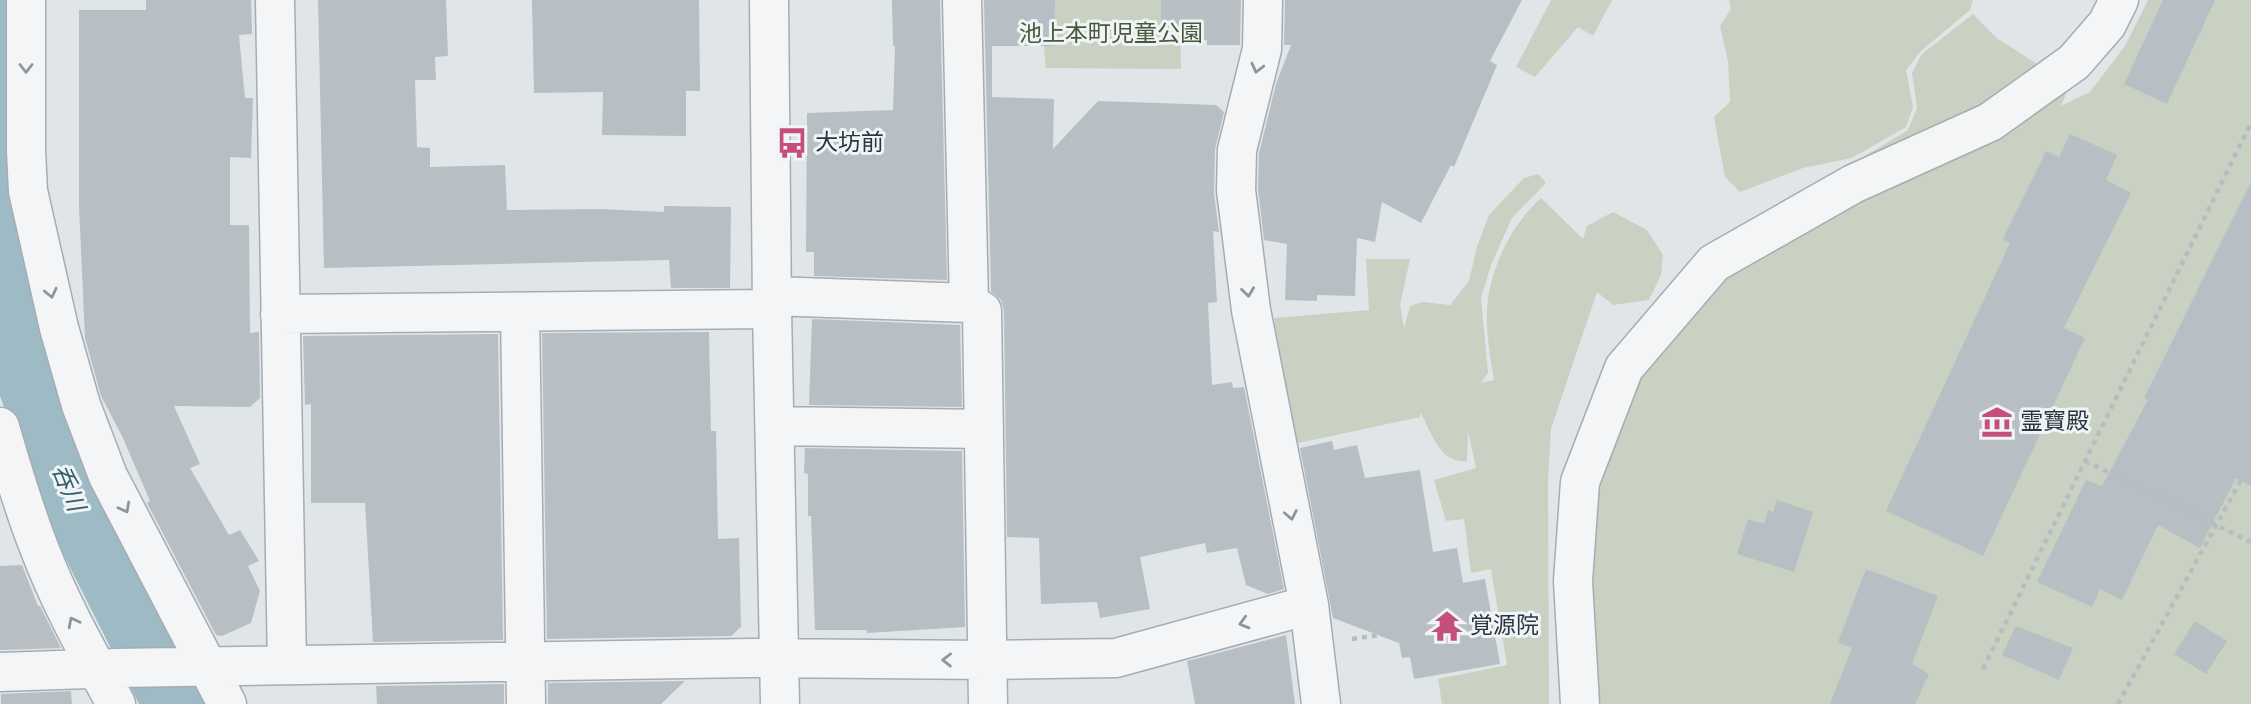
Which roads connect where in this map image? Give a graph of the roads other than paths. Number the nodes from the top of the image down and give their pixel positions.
1 (26, 0) edge
2 (275, 0) edge
3 (769, 0) edge
4 (962, 0) edge
5 (1263, 0) edge
6 (2119, 0) edge
7 (772, 303) junction
8 (970, 303) junction
9 (520, 312) junction
10 (280, 314) junction
11 (775, 426) junction
12 (0, 427) edge
13 (984, 429) junction
14 (1309, 604) junction
15 (780, 658) junction
16 (986, 660) junction
17 (526, 662) junction
18 (287, 665) junction
19 (203, 666) junction
20 (0, 672) edge
21 (110, 680) edge
22 (227, 704) edge
23 (526, 704) edge
24 (780, 704) edge
25 (988, 704) edge
26 (1321, 704) edge
27 (1580, 704) edge

1 -> 19 street
2 - 10 street
3 - 7 street
4 - 8 street
5 -> 14 street
6 - 27 street
7 - 8 street
7 - 9 street
7 - 11 street
8 - 13 street
9 - 10 street
9 - 17 street
10 - 18 street
11 - 13 street
11 - 15 street
21 -> 12 street
13 - 16 street
14 -> 16 street
14 - 26 street
16 -> 15 street
15 - 17 street
15 - 24 street
16 - 25 street
17 - 18 street
17 - 23 street
18 - 19 street
19 - 21 street
19 - 22 street
20 - 21 street

